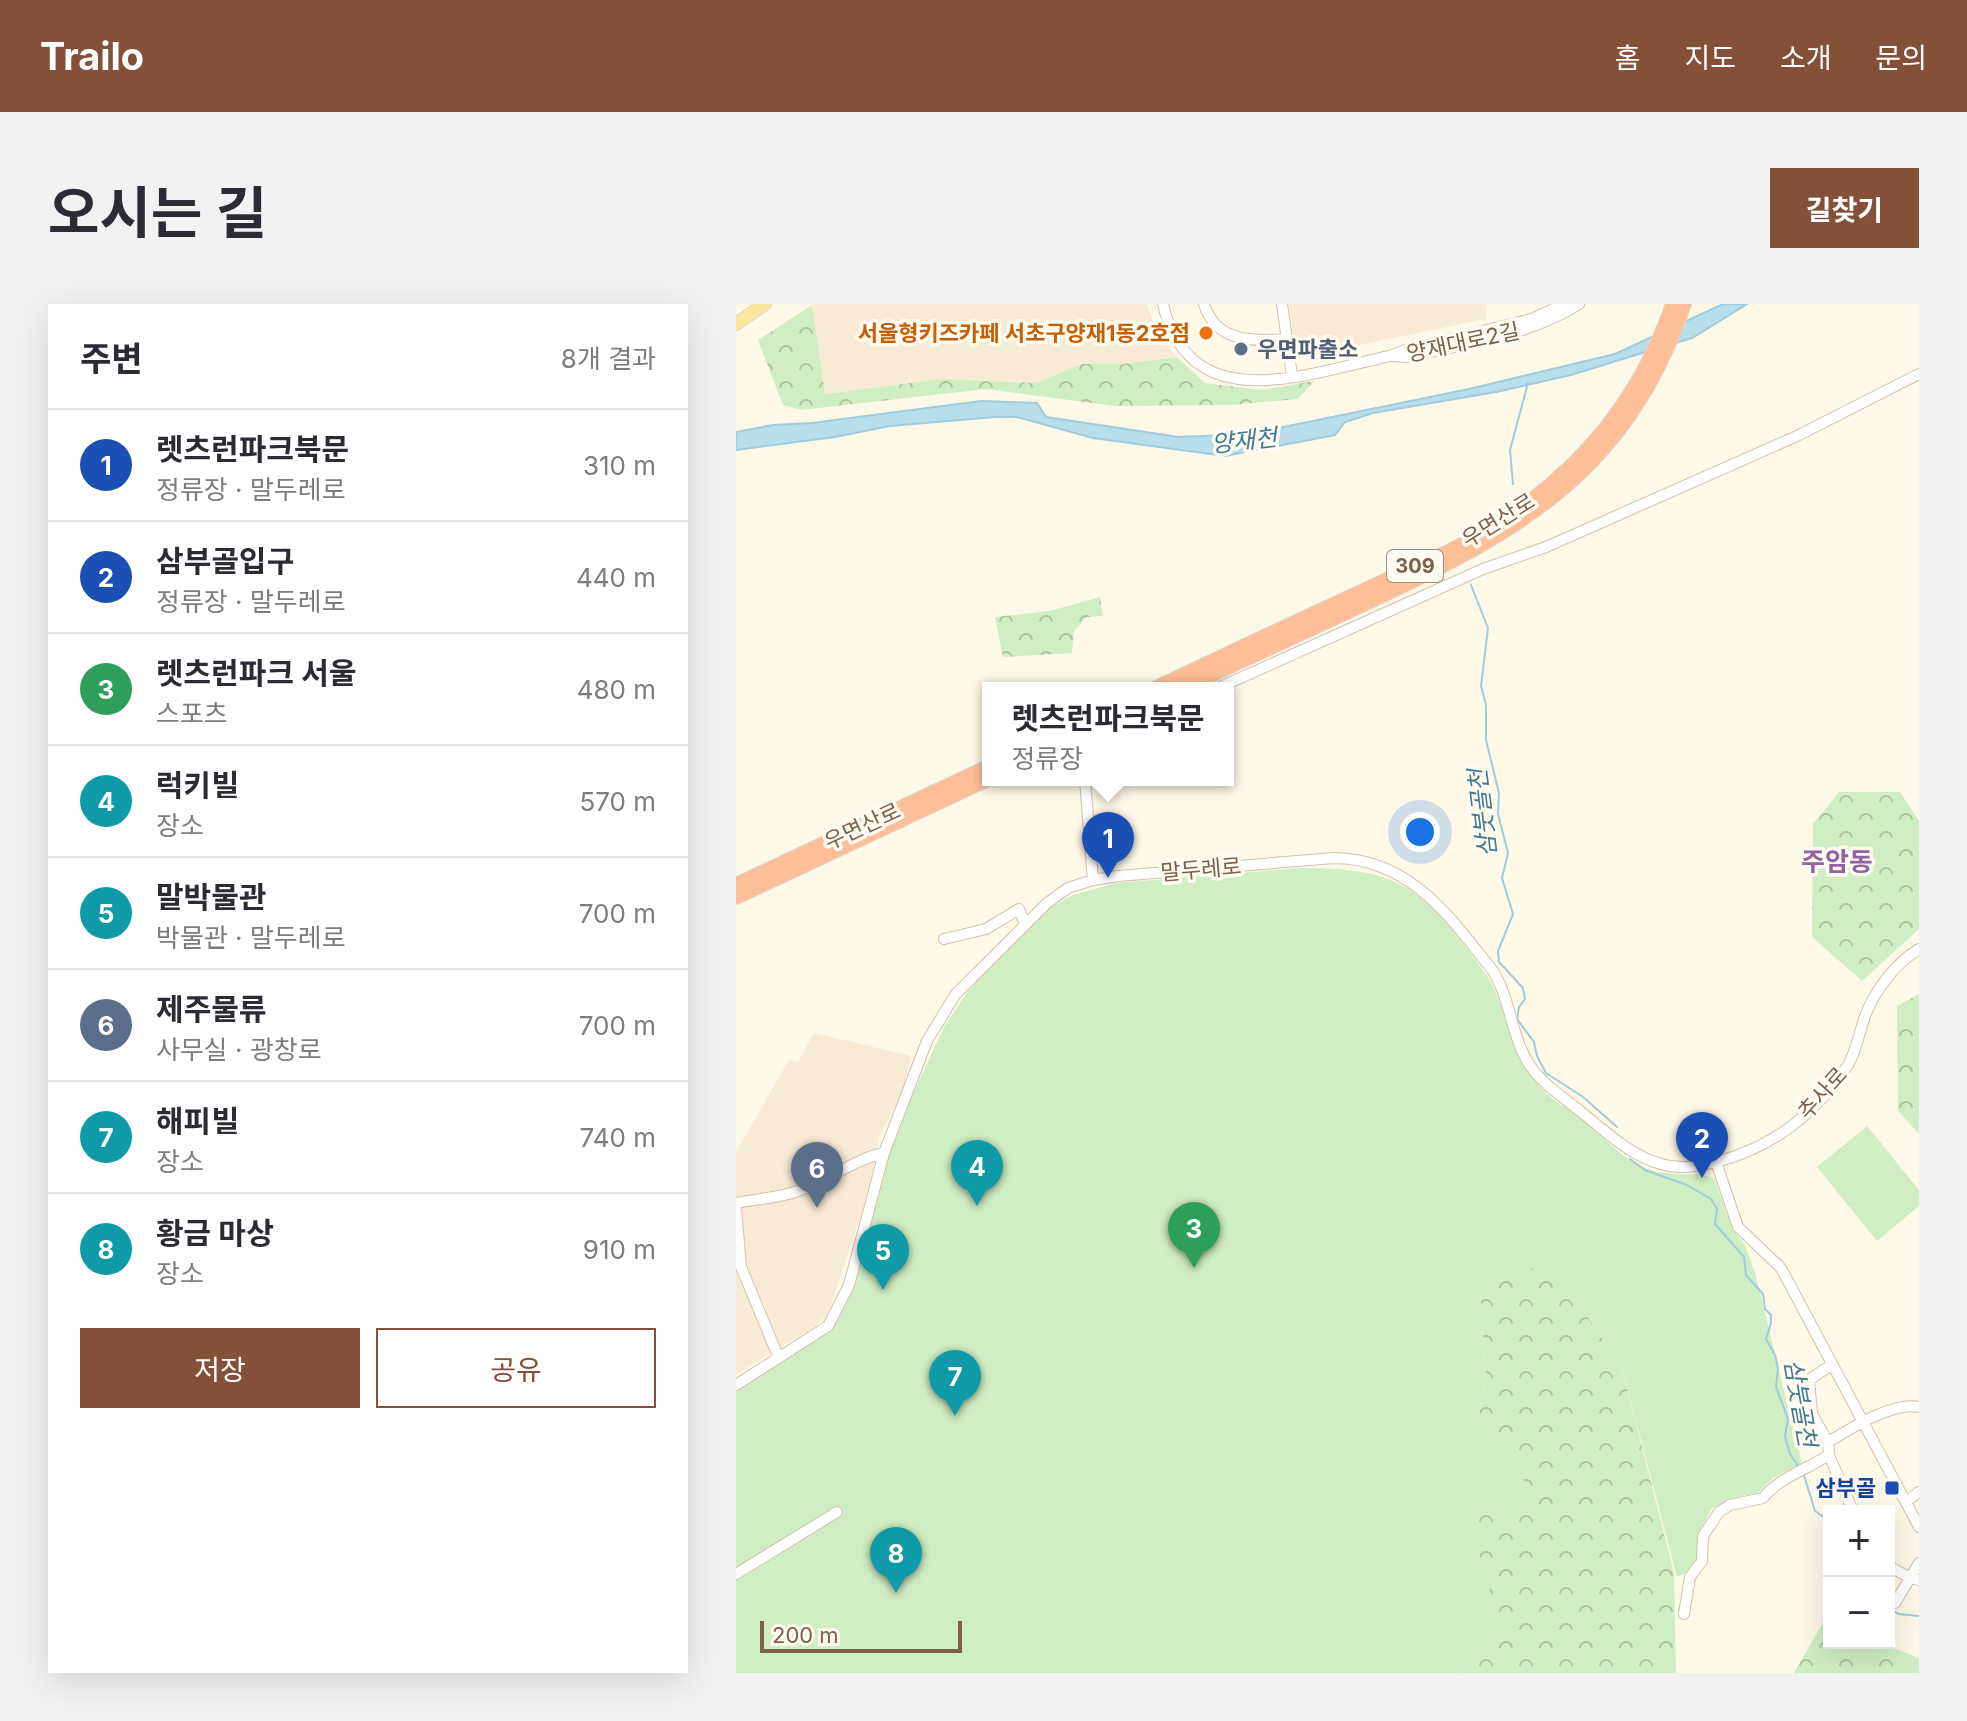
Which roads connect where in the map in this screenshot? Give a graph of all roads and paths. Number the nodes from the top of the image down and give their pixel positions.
1 (765, 304) edge
2 (1163, 304) edge
3 (1204, 304) edge
4 (1282, 304) edge
5 (1564, 304) edge
6 (1579, 304) edge
7 (1673, 304) edge
8 (1684, 304) edge
9 (737, 322) edge
10 (1287, 339) junction
11 (1390, 356) junction
12 (1919, 374) edge
13 (1292, 376) junction
14 (1639, 390) junction
15 (1169, 682) edge
16 (1196, 682) edge
17 (1232, 682) edge
18 (982, 770) edge
19 (982, 782) edge
20 (1085, 786) edge
21 (1093, 880) junction
22 (736, 885) edge
23 (736, 897) edge
24 (1025, 924) junction
25 (944, 939) dead end
26 (1919, 949) edge
27 (884, 1153) junction
28 (1716, 1162) junction
29 (736, 1203) edge
30 (736, 1209) edge
31 (778, 1356) junction
32 (1831, 1365) junction
33 (736, 1385) edge
34 (1919, 1407) edge
35 (1863, 1421) junction
36 (1828, 1442) junction
37 (1829, 1455) junction
38 (1919, 1492) edge
39 (1906, 1502) junction
40 (1850, 1505) edge
41 (837, 1512) dead end
42 (1919, 1527) edge
43 (1919, 1563) edge
44 (1895, 1569) edge
45 (736, 1574) edge
46 (1914, 1579) edge
47 (1895, 1603) dead end
48 (1684, 1614) dead end

1 - 9 main road
2 - 13 street, 양재대로2길
3 - 10 street
4 - 10 street
5 - 11 street, 양재대로2길
6 - 11 street, 양재대로2길
7 - 14 highway, 우면산로 / 309
8 - 14 highway, 우면산로 / 309
10 - 13 street
11 - 13 street, 양재대로2길
12 - 17 street
14 - 15 highway, 우면산로 / 309
14 - 16 highway, 우면산로 / 309
18 - 22 highway, 우면산로
19 - 23 highway, 우면산로
20 - 21 street
21 - 24 street, 말두레로
21 - 28 street, 말두레로
24 - 25 street
24 - 27 street, 말두레로
26 - 28 street, 추사로
27 - 29 street
27 - 31 street, 말두레로
28 - 32 street
30 - 31 street
31 - 33 street, 말두레로
32 - 35 street
32 - 36 street
34 - 35 street
35 - 36 street
35 - 39 street
36 - 37 street
37 - 40 street
37 - 48 street
38 - 39 street
39 - 42 street
41 - 45 street
43 - 46 street
44 - 46 street
46 - 47 street

